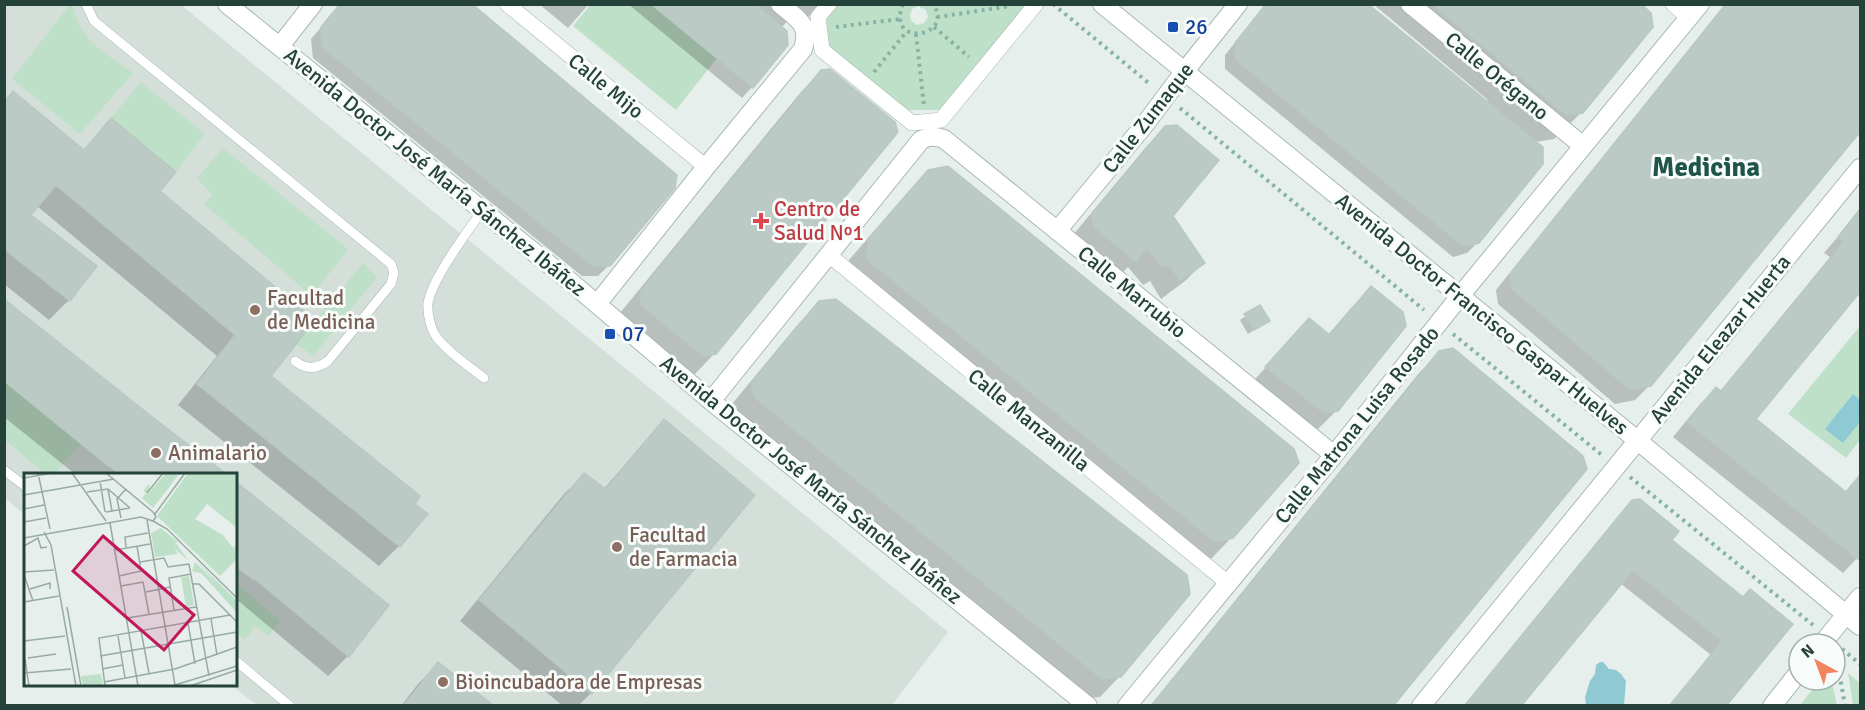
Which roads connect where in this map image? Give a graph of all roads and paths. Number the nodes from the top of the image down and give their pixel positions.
1 (86, 4) edge
2 (227, 4) edge
3 (314, 4) edge
4 (507, 4) edge
5 (780, 4) edge
6 (829, 4) edge
7 (933, 4) edge
8 (1036, 4) edge
9 (1053, 4) edge
10 (1102, 4) edge
11 (1238, 4) edge
12 (1410, 4) edge
13 (1673, 4) edge
14 (902, 5) edge
15 (1013, 6) dead end
16 (1694, 11) edge
17 (937, 17) junction
18 (900, 19) junction
19 (933, 27) junction
20 (813, 29) junction
21 (907, 31) junction
22 (916, 34) junction
23 (280, 46) junction
24 (984, 69) junction
25 (1184, 72) junction
26 (864, 84) junction
27 (1157, 89) dead end
28 (1172, 102) dead end
29 (926, 129) junction
30 (1583, 146) junction
31 (706, 167) junction
32 (1860, 168) edge
33 (482, 211) junction
34 (1057, 231) junction
35 (829, 255) junction
36 (1460, 296) junction
37 (597, 304) junction
38 (1432, 316) dead end
39 (1447, 329) dead end
40 (295, 361) dead end
41 (484, 378) dead end
42 (711, 401) junction
43 (1637, 440) junction
44 (1334, 455) junction
45 (1609, 460) dead end
46 (4, 470) edge
47 (1623, 471) dead end
48 (24, 485) edge
49 (1229, 584) junction
50 (1860, 597) edge
51 (1846, 614) junction
52 (1860, 626) edge
53 (1818, 632) edge
54 (1832, 632) edge
55 (1847, 654) edge
56 (237, 662) edge
57 (1860, 664) edge
58 (1787, 687) edge
59 (290, 705) edge
60 (1088, 705) edge
61 (1127, 705) edge
62 (1421, 705) edge
63 (1772, 705) edge

1 - 40 lane
2 - 23 street, Avenida Doctor José María Sánchez Ibáñez
3 - 23 street
4 - 31 street, Calle Mijo
5 - 20 street, Calle Marrubio
6 - 20 street
7 - 17 path
8 - 24 street
9 - 27 path
10 - 25 street, Avenida Doctor Francisco Gaspar Huelves
11 - 25 street, Calle Zumaque
12 - 30 street, Calle Orégano
13 - 16 street
14 - 18 path
15 - 17 path
16 - 30 street, Calle Matrona Luisa Rosado
17 - 19 path
18 - 20 path
18 - 21 path
19 - 22 path
19 - 24 path
20 - 26 street, Calle Marrubio
20 - 31 street
21 - 22 path
21 - 26 path
22 - 29 path
23 - 33 street, Avenida Doctor José María Sánchez Ibáñez
24 - 29 street
25 - 34 street, Calle Zumaque
25 - 36 street, Avenida Doctor Francisco Gaspar Huelves
26 - 29 street, Calle Marrubio
28 - 38 path
29 - 34 street, Calle Marrubio
29 - 35 street
30 - 36 street, Calle Matrona Luisa Rosado
31 - 37 street
32 - 43 street, Avenida Eleazar Huerta
33 - 37 street, Avenida Doctor José María Sánchez Ibáñez
33 - 41 lane
34 - 44 street, Calle Marrubio
35 - 42 street
35 - 49 street, Calle Manzanilla
36 - 43 street, Avenida Doctor Francisco Gaspar Huelves
36 - 44 street, Calle Matrona Luisa Rosado
37 - 42 street, Avenida Doctor José María Sánchez Ibáñez
39 - 45 path
42 - 60 street, Avenida Doctor José María Sánchez Ibáñez
43 - 51 street, Avenida Doctor Francisco Gaspar Huelves
43 - 62 street, Avenida Eleazar Huerta
44 - 49 street, Calle Matrona Luisa Rosado
46 - 48 lane
47 - 53 path
49 - 61 street, Calle Matrona Luisa Rosado
50 - 51 street
51 - 52 street, Avenida Doctor Francisco Gaspar Huelves
51 - 54 street
55 - 57 path
56 - 59 lane
58 - 63 street

